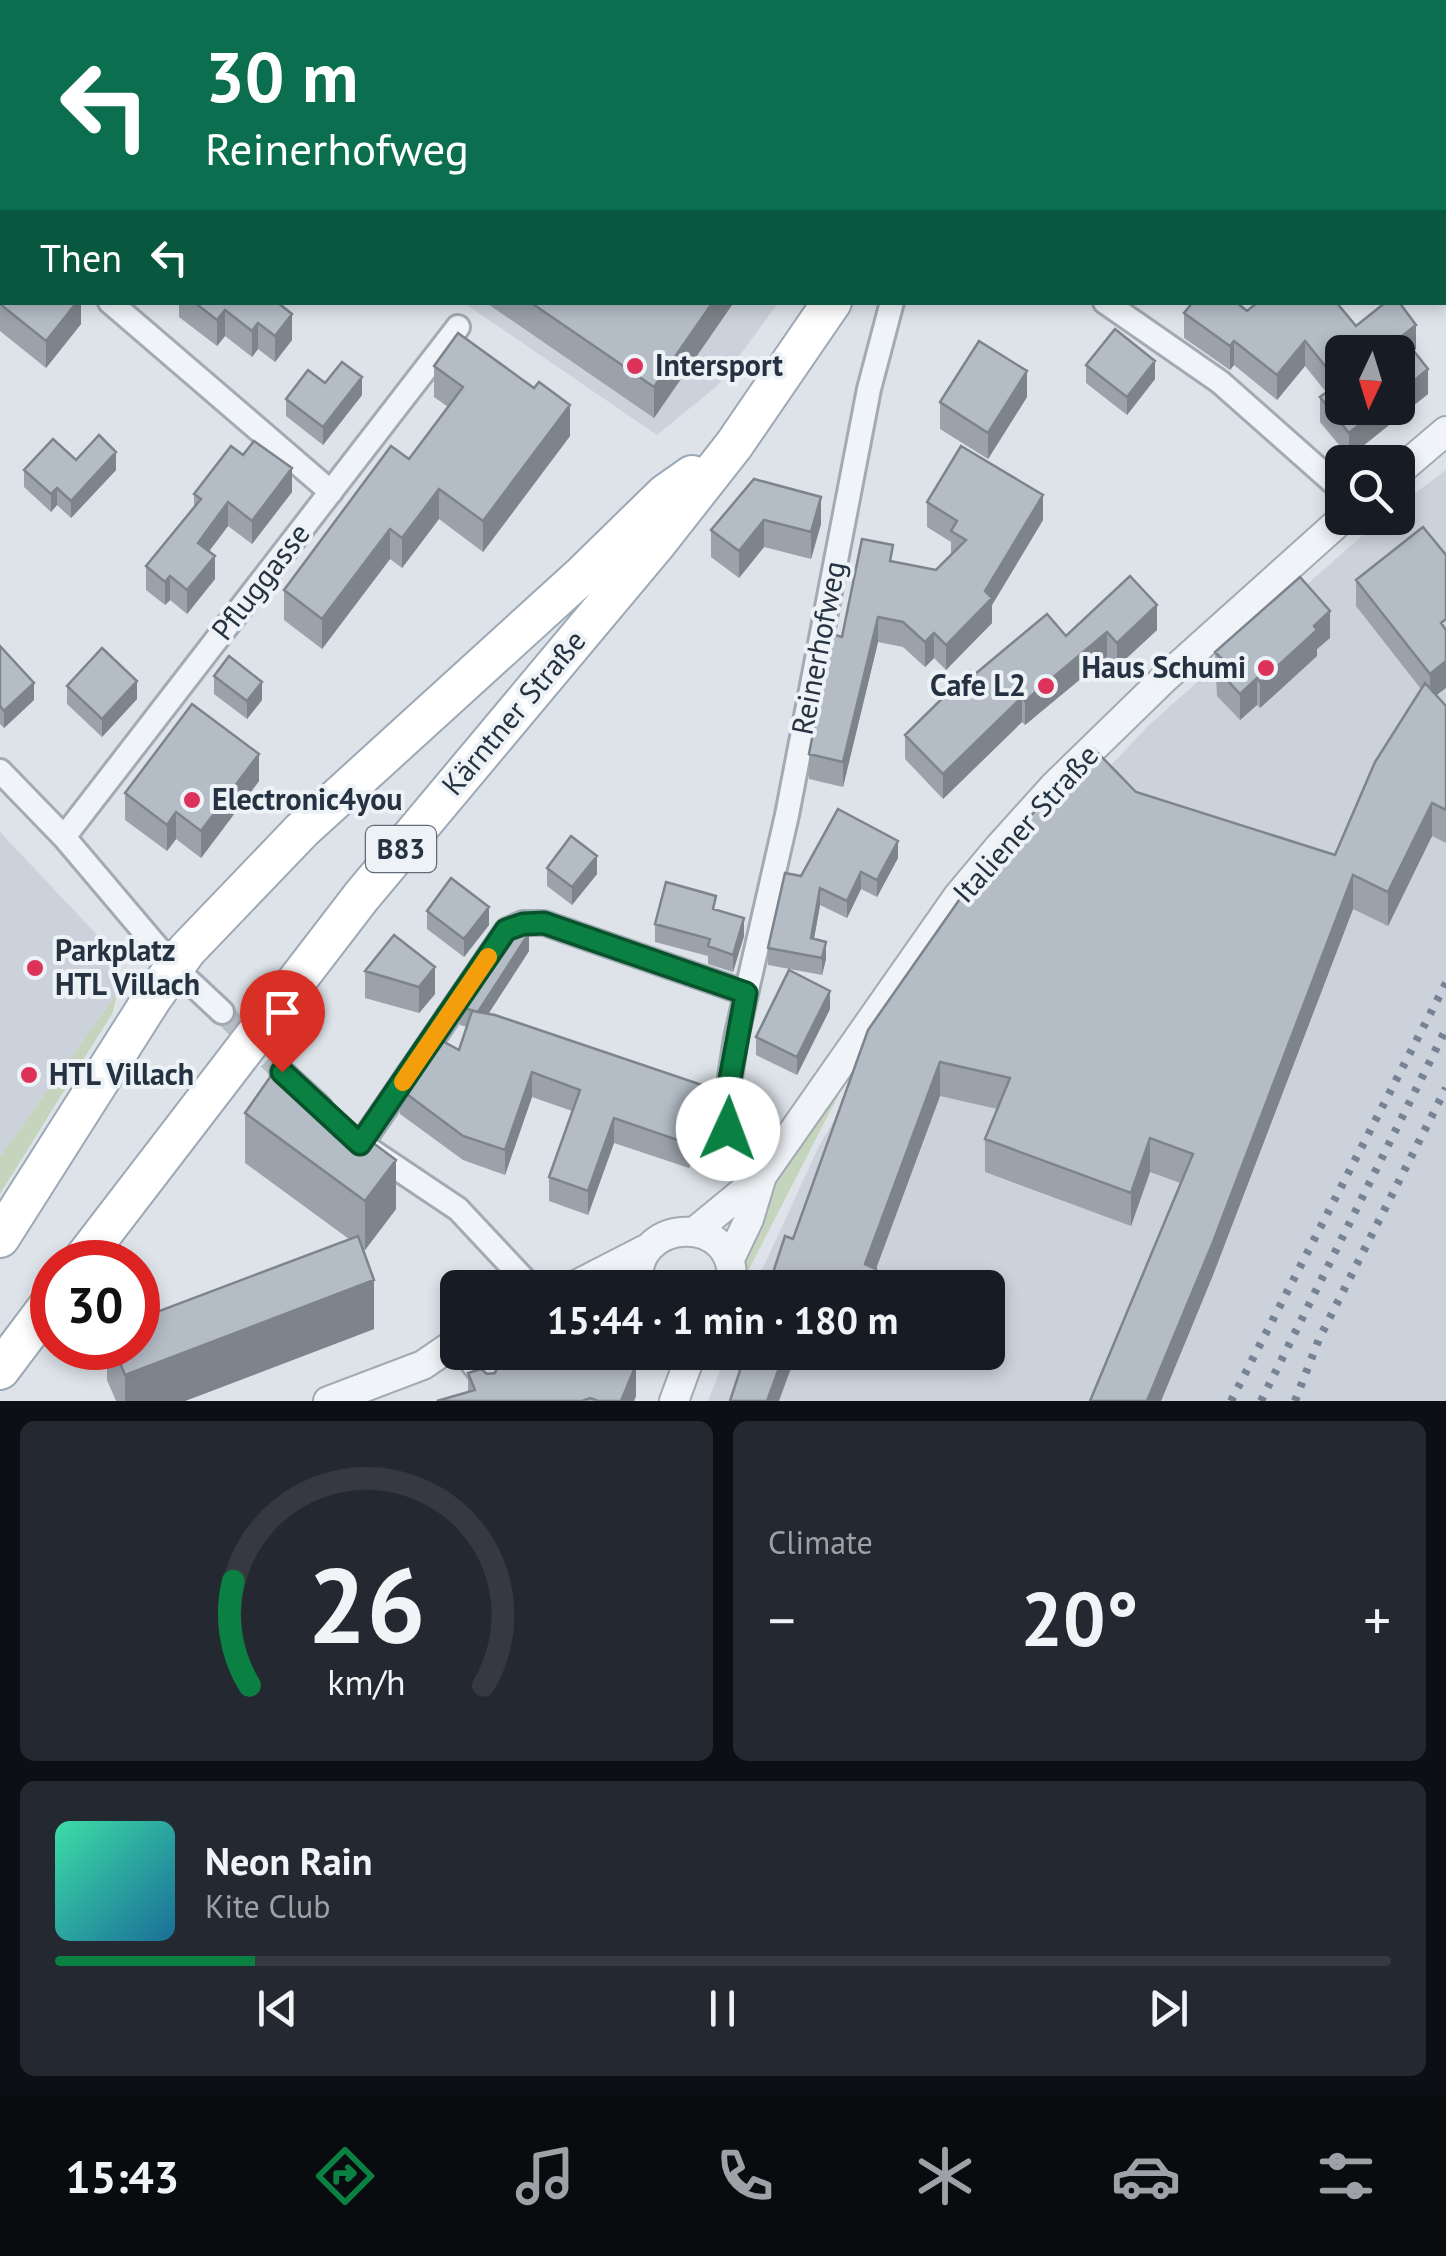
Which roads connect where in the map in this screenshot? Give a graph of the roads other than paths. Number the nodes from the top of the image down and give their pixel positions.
1 (113, 305) edge
2 (830, 305) edge
3 (891, 305) edge
4 (1109, 305) edge
5 (458, 327) dead end
6 (1446, 431) edge
7 (734, 445) junction
8 (1415, 457) edge
9 (1325, 475) edge
10 (331, 492) junction
11 (1325, 534) edge
12 (0, 771) edge
13 (64, 837) junction
14 (174, 967) junction
15 (746, 993) junction
16 (222, 1012) tunnel mouth
17 (282, 1072) tunnel mouth
18 (347, 1132) junction
19 (762, 1176) junction
20 (694, 1232) junction
21 (0, 1238) edge
22 (98, 1240) edge
23 (646, 1249) junction
24 (730, 1259) junction
25 (515, 1270) edge
26 (605, 1270) edge
27 (639, 1270) edge
28 (733, 1270) edge
29 (30, 1330) edge
30 (440, 1353) edge
31 (0, 1370) edge
32 (472, 1370) edge
33 (490, 1397) edge
34 (328, 1401) edge

1 - 10 street
2 - 7 main road, Kärntner Straße / B83
3 - 15 street, Reinerhofweg
4 - 9 street
5 - 10 street, Pfluggasse
6 - 8 street
7 - 14 main road
7 - 22 main road, Kärntner Straße / B83
10 - 13 street, Pfluggasse
11 - 19 street, Italiener Straße
12 - 13 street
13 - 14 street
14 - 16 street
14 - 21 main road
15 - 18 street
15 - 19 street, Reinerhofweg
17 - 18 street
18 - 25 street
19 - 20 street, Italiener Straße
19 - 24 street, Italiener Straße
20 - 23 street, Italiener Straße
20 - 24 street
23 - 26 street, Italiener Straße
23 - 27 street
24 - 28 street, Italiener Straße
29 - 31 main road
30 - 34 street
32 - 33 lane

